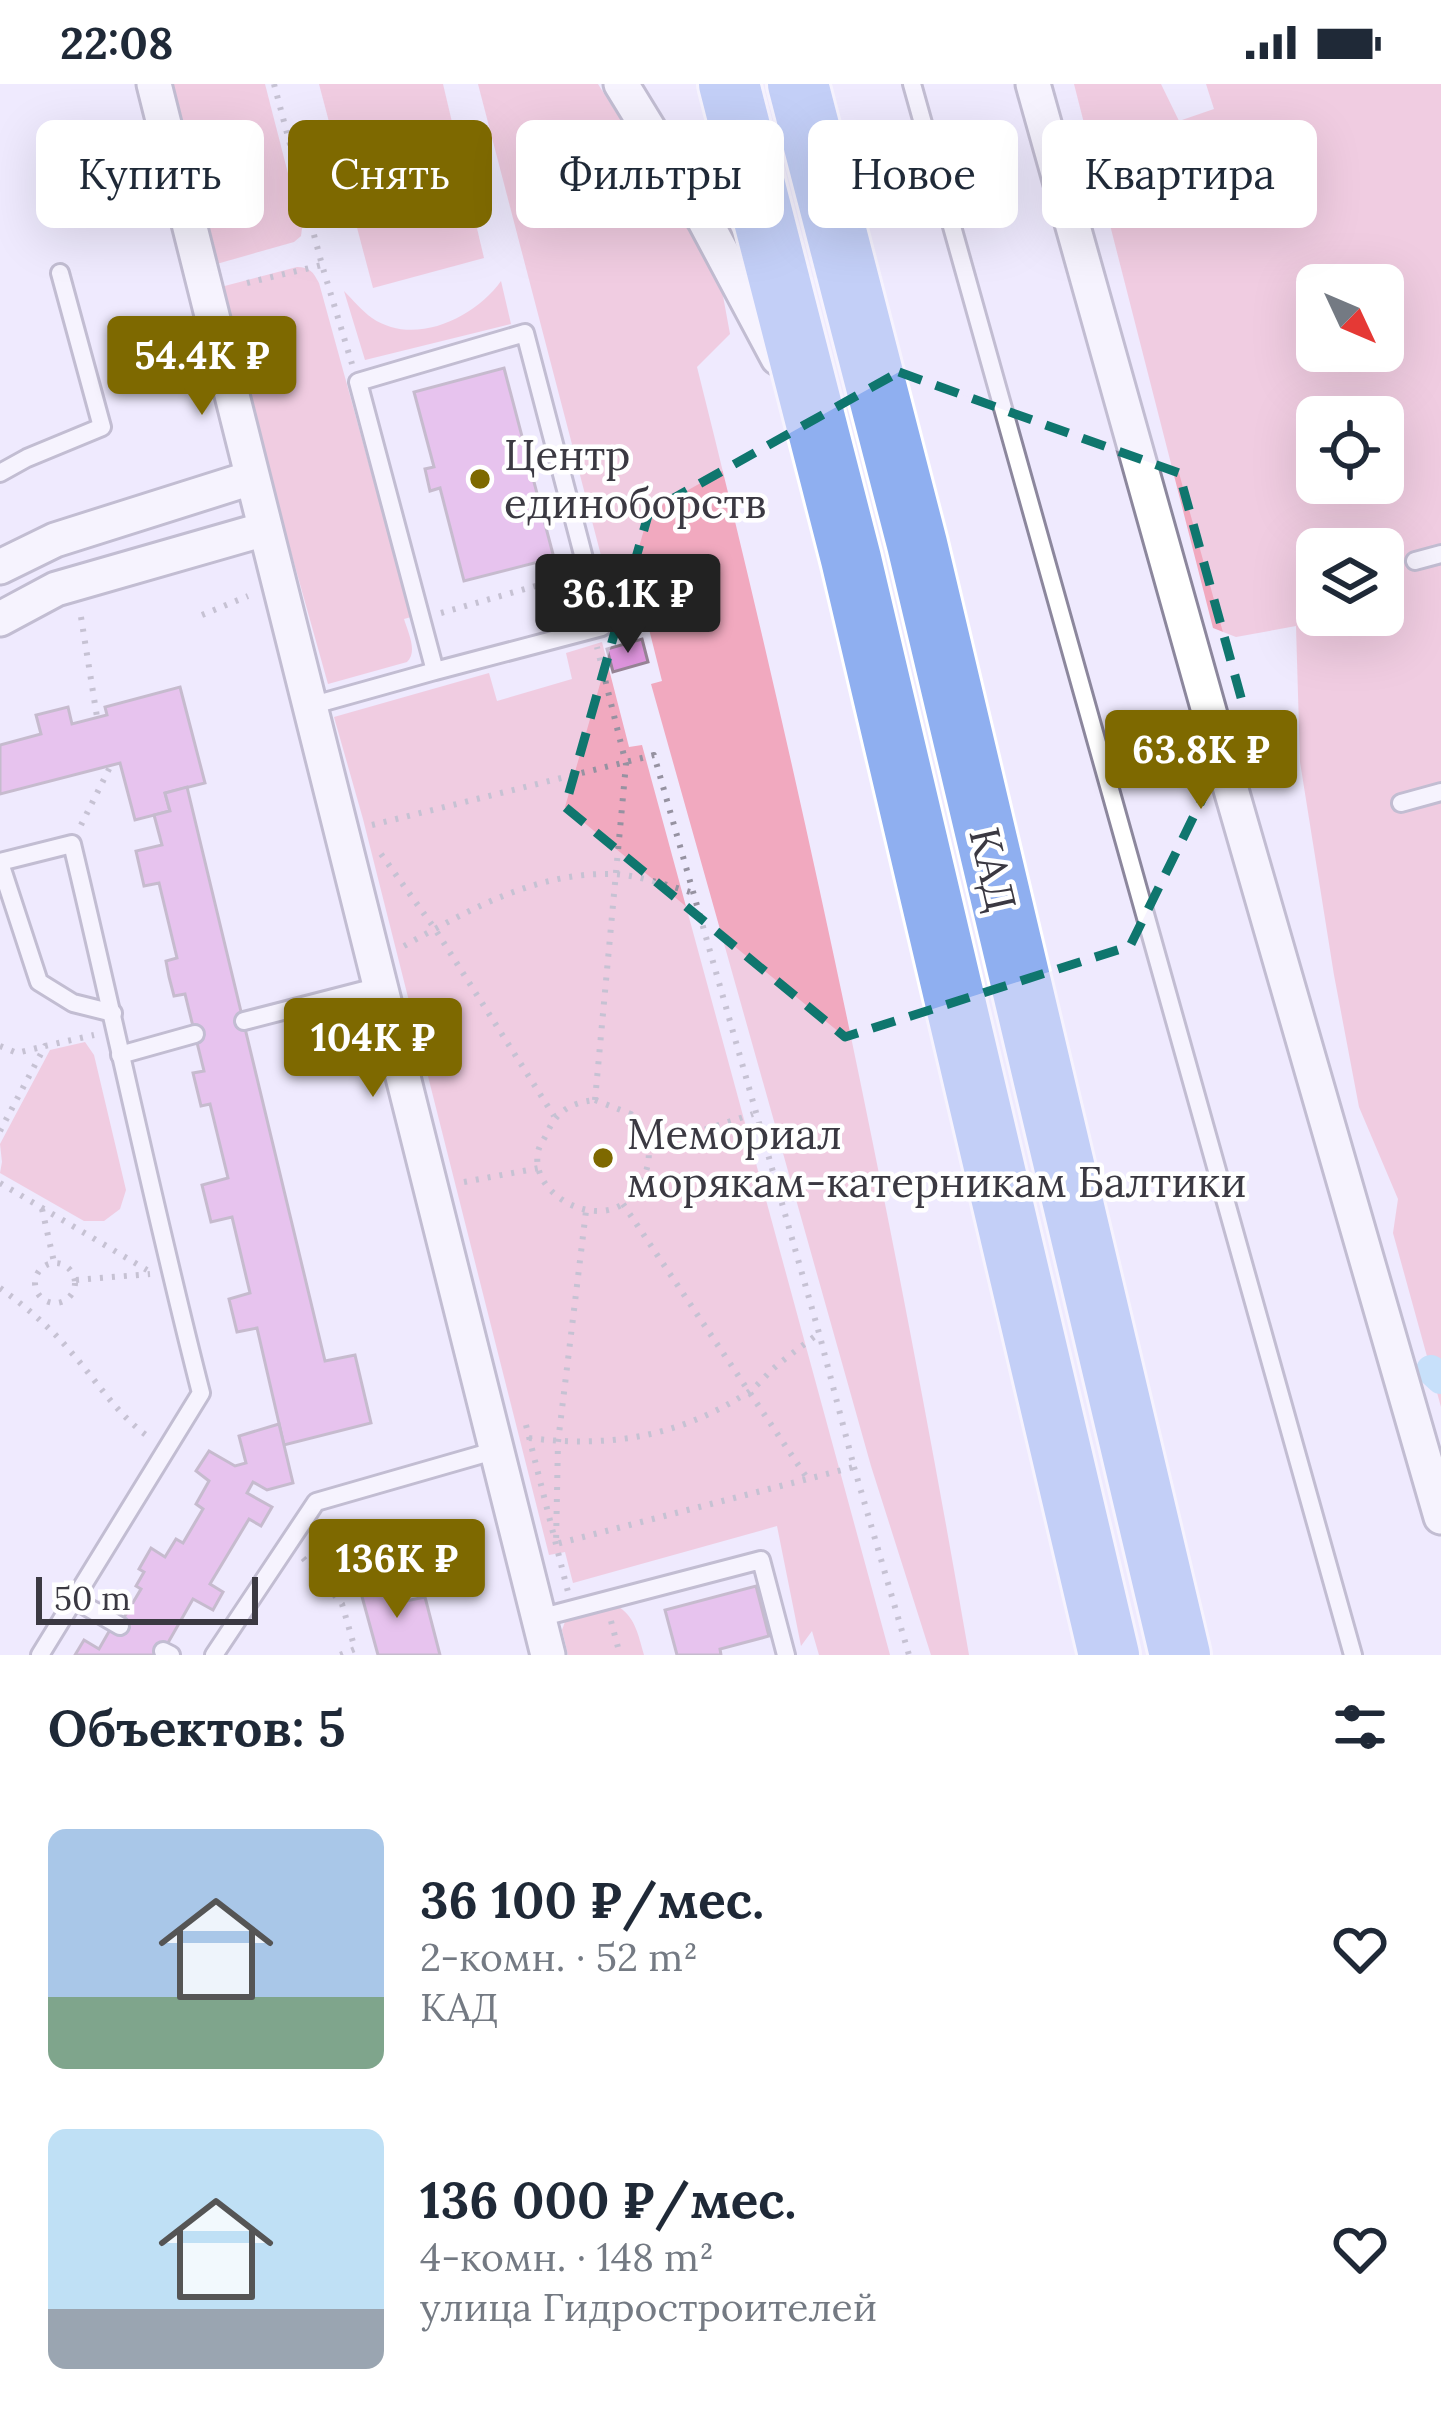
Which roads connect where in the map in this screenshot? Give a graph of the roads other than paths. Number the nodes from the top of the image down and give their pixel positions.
1 (154, 84) edge
2 (621, 84) edge
3 (729, 84) edge
4 (798, 84) edge
5 (912, 84) edge
6 (1033, 84) edge
7 (60, 273) dead end
8 (818, 434) junction
9 (0, 473) edge
10 (251, 478) junction
11 (265, 529) junction
12 (1441, 554) edge
13 (1415, 561) dead end
14 (0, 567) edge
15 (0, 619) edge
16 (435, 671) junction
17 (310, 706) junction
18 (1441, 792) edge
19 (1401, 802) dead end
20 (0, 863) edge
21 (380, 986) junction
22 (244, 1021) dead end
23 (114, 1022) junction
24 (195, 1034) dead end
25 (120, 1055) junction
26 (497, 1450) junction
27 (1441, 1517) edge
28 (75, 1600) junction
29 (539, 1618) junction
30 (120, 1626) dead end
31 (40, 1655) edge
32 (214, 1655) edge
33 (548, 1655) edge
34 (786, 1655) edge
35 (1109, 1655) edge
36 (1180, 1655) edge
37 (1353, 1655) edge

1 - 10 street
2 - 8 street
3 - 8 highway, КАД
4 - 36 highway, КАД
5 - 37 lane
6 - 27 street
7 - 9 lane
8 - 35 highway, КАД
10 - 11 street
10 - 14 street
11 - 15 street
11 - 17 street
12 - 13 lane
16 - 16 lane
16 - 17 lane
17 - 21 street
18 - 19 lane
20 - 23 lane
20 - 23 lane
21 - 22 lane
21 - 26 street
23 - 25 lane
24 - 25 lane
25 - 28 lane
26 - 29 street
26 - 32 lane
28 - 30 lane
28 - 31 lane
29 - 33 street
29 - 34 lane

